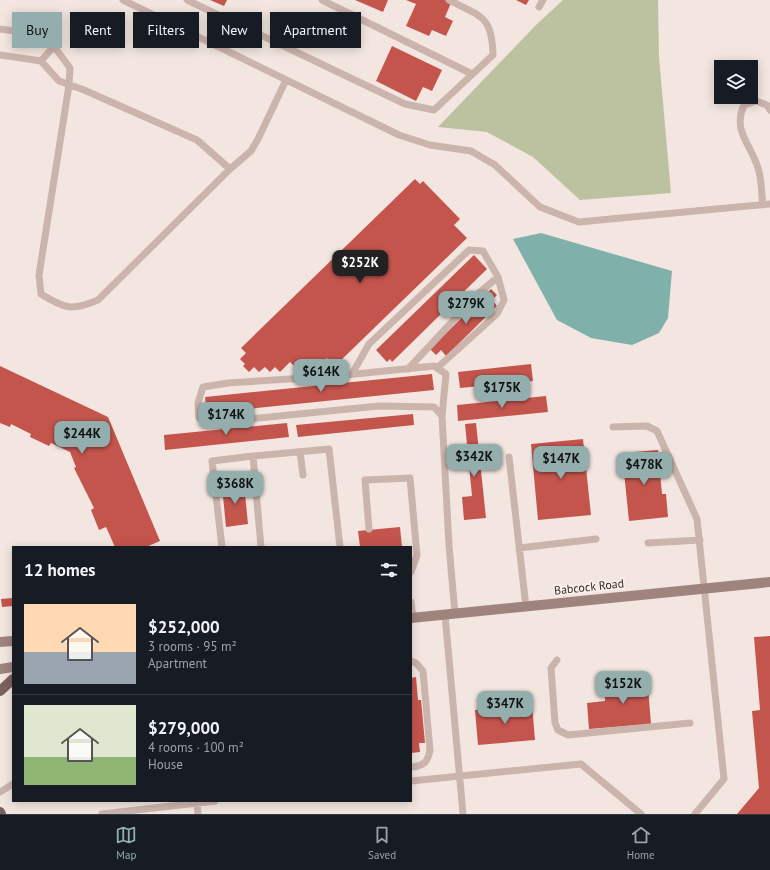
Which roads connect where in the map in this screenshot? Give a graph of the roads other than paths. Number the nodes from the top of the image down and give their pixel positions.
1 (123, 0) edge
2 (187, 0) edge
3 (322, 0) edge
4 (449, 0) edge
5 (543, 0) edge
6 (539, 7) dead end
7 (0, 30) edge
8 (12, 31) edge
9 (52, 48) edge
10 (55, 48) edge
11 (0, 55) edge
12 (41, 61) junction
13 (472, 74) junction
14 (286, 80) junction
15 (69, 85) junction
16 (770, 110) edge
17 (230, 169) junction
18 (766, 204) edge
19 (498, 277) junction
20 (437, 368) junction
21 (408, 369) junction
22 (352, 374) junction
23 (442, 416) junction
24 (613, 427) dead end
25 (300, 452) junction
26 (253, 456) junction
27 (509, 457) dead end
28 (303, 475) dead end
29 (369, 529) dead end
30 (596, 539) dead end
31 (700, 540) junction
32 (648, 543) dead end
33 (222, 546) edge
34 (261, 546) edge
35 (340, 546) edge
36 (519, 548) junction
37 (412, 569) edge
38 (770, 582) edge
39 (705, 589) junction
40 (526, 607) junction
41 (450, 615) junction
42 (412, 618) edge
43 (12, 641) edge
44 (0, 642) edge
45 (558, 660) dead end
46 (412, 661) edge
47 (12, 667) edge
48 (0, 669) edge
49 (12, 680) edge
50 (0, 691) edge
51 (690, 723) dead end
52 (412, 767) edge
53 (460, 776) junction
54 (412, 781) edge
55 (12, 785) edge
56 (0, 792) edge
57 (197, 802) edge
58 (164, 810) edge
59 (102, 814) edge
60 (198, 814) edge
61 (463, 814) edge
62 (641, 814) edge
63 (695, 814) edge

1 - 14 lane
2 - 13 lane
3 - 13 lane
4 - 13 lane
5 - 6 lane
7 - 8 lane
9 - 12 lane
10 - 15 lane
11 - 12 lane
12 - 15 lane
14 - 17 lane
14 - 18 lane
15 - 17 lane
15 - 17 lane
16 - 18 lane
19 - 20 lane
19 - 21 lane
19 - 22 lane
20 - 21 lane
20 - 23 lane
21 - 22 lane
22 - 23 lane
23 - 41 lane
24 - 31 lane
25 - 26 lane
25 - 28 lane
25 - 35 lane
26 - 33 lane
26 - 34 lane
27 - 36 lane
29 - 37 lane
30 - 36 lane
31 - 32 lane
31 - 39 lane
36 - 40 lane
38 - 39 main road, Babcock Road
39 - 40 main road, Babcock Road
39 - 63 lane
40 - 41 main road, Babcock Road
41 - 42 main road, Babcock Road
41 - 53 lane
43 - 44 main road
45 - 51 lane
46 - 52 lane
47 - 48 main road
49 - 50 main road
53 - 54 lane
53 - 61 lane
53 - 62 lane
55 - 56 lane
57 - 58 lane
57 - 60 lane
58 - 59 lane

